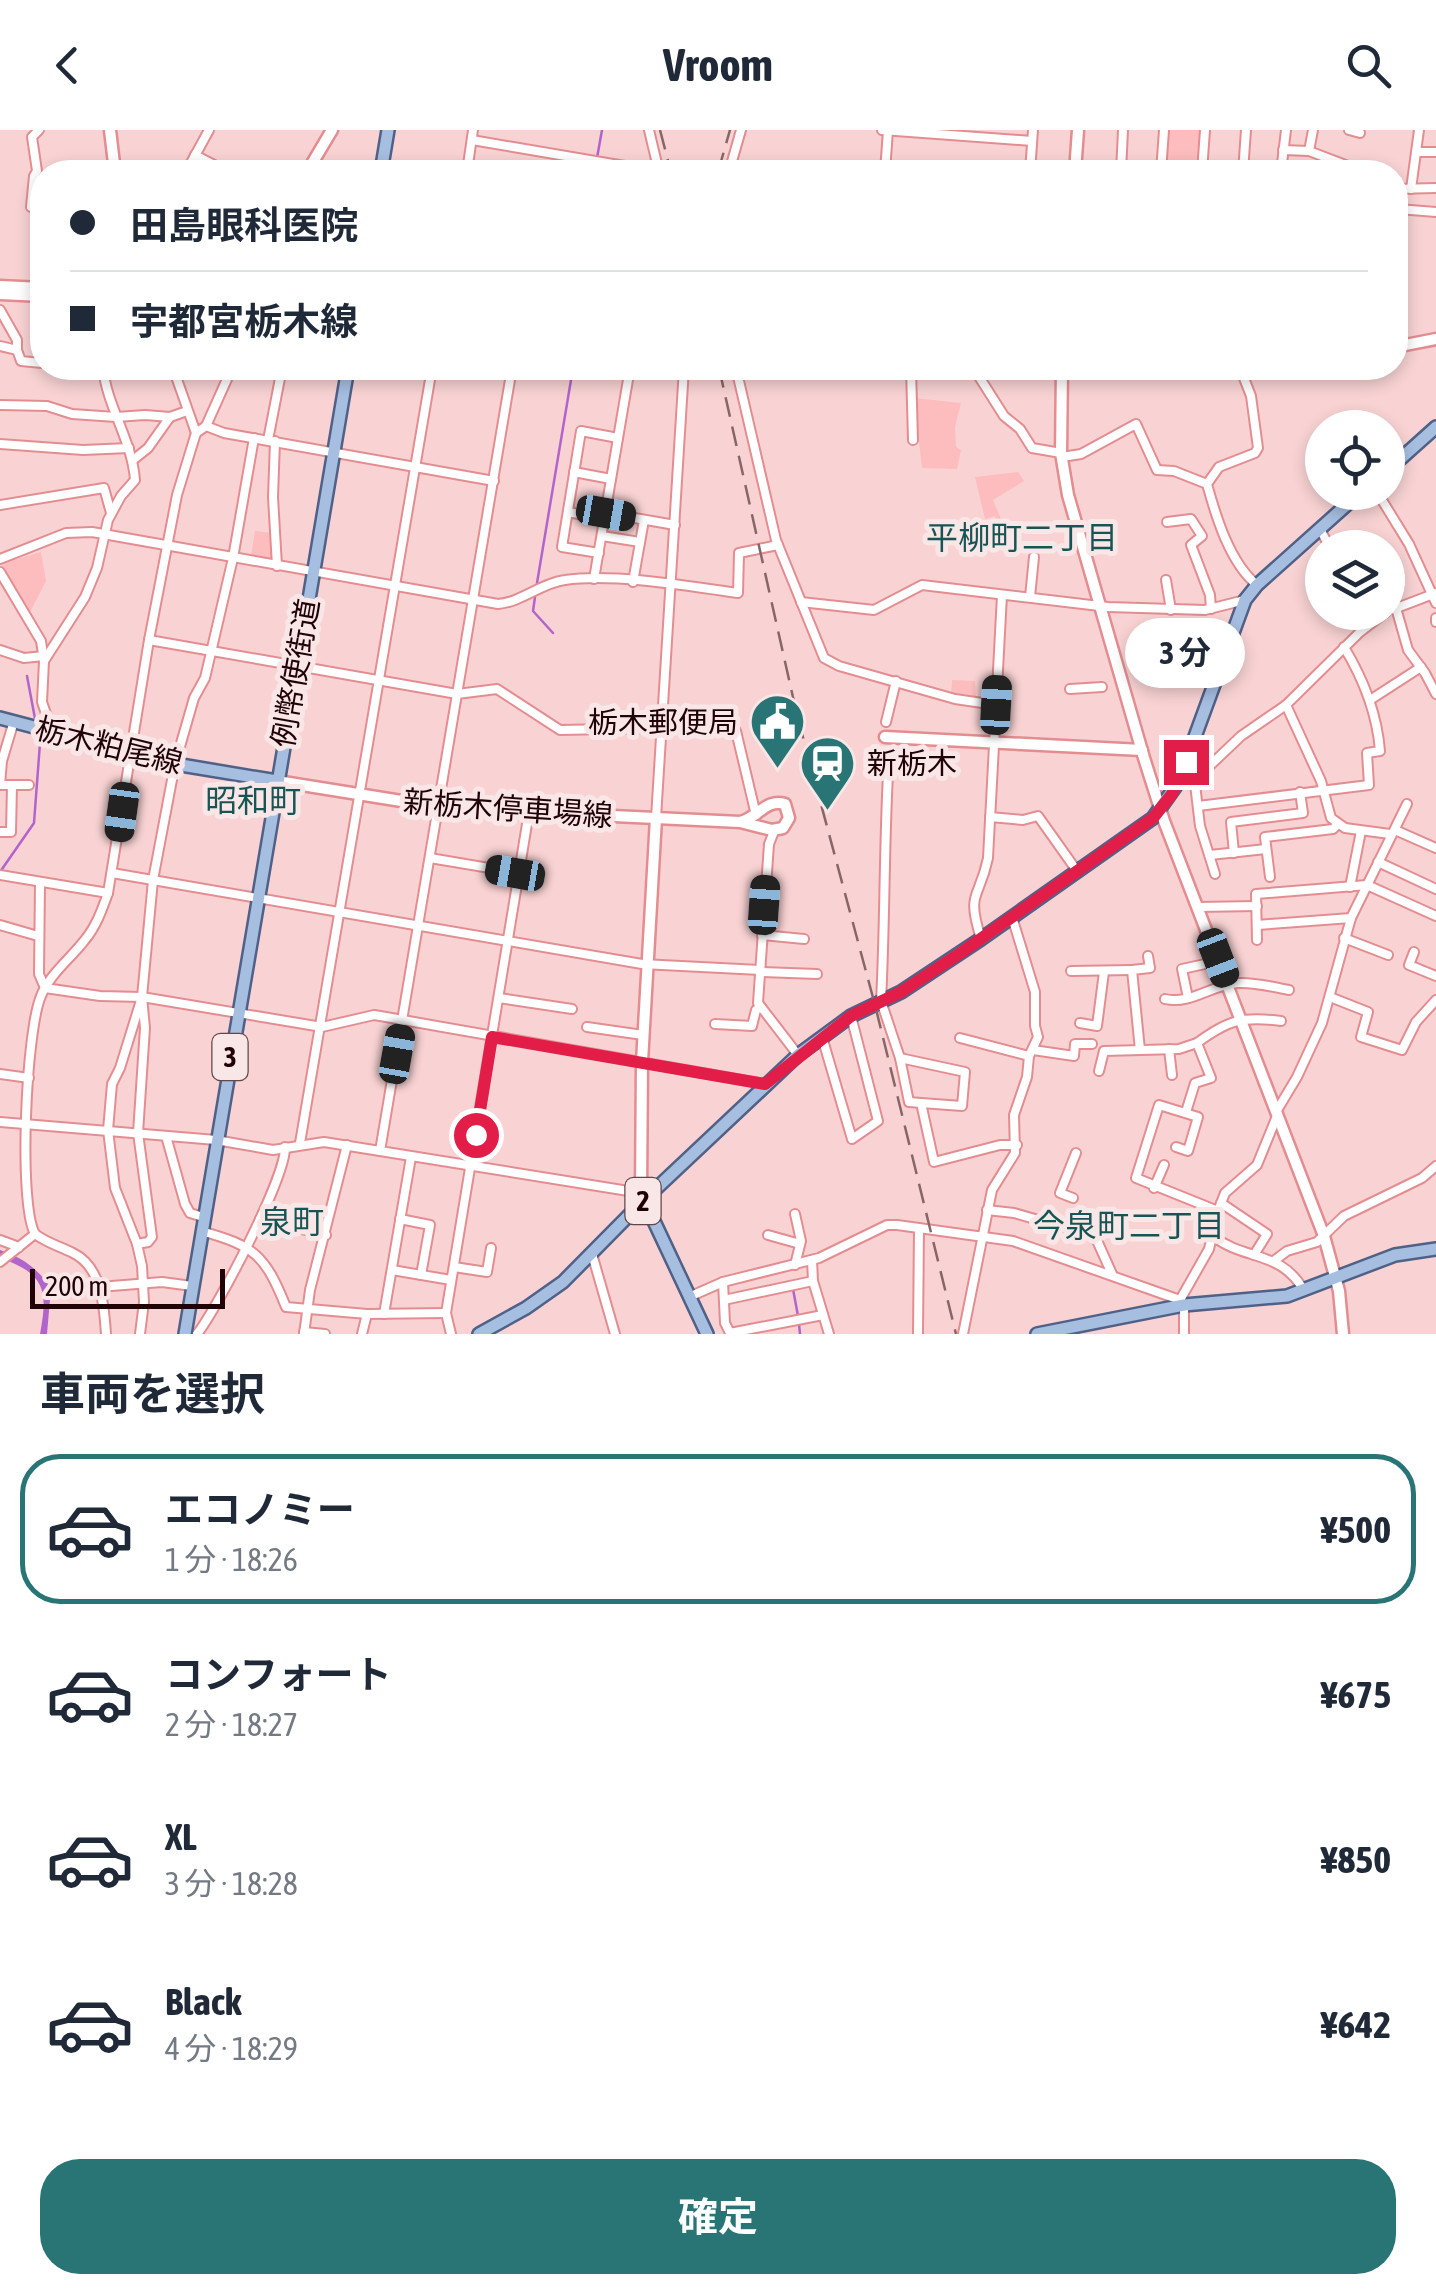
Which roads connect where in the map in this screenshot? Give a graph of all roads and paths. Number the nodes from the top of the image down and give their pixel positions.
1 (38, 130) edge
2 (110, 130) edge
3 (210, 130) edge
4 (332, 130) edge
5 (388, 130) edge
6 (650, 130) edge
7 (741, 130) edge
8 (886, 130) edge
9 (1033, 130) edge
10 (1078, 130) edge
11 (1123, 130) edge
12 (1164, 130) edge
13 (1206, 130) edge
14 (1246, 130) edge
15 (1286, 130) edge
16 (1313, 130) edge
17 (1349, 130) edge
18 (1420, 130) edge
19 (1360, 133) dead end
20 (473, 135) edge
21 (1032, 141) junction
22 (1283, 150) junction
23 (1309, 151) junction
24 (1416, 152) junction
25 (1436, 152) edge
26 (196, 155) junction
27 (35, 160) edge
28 (114, 160) edge
29 (193, 160) edge
30 (205, 160) edge
31 (314, 160) edge
32 (383, 160) edge
33 (468, 160) edge
34 (599, 160) edge
35 (656, 160) edge
36 (732, 160) edge
37 (885, 160) edge
38 (1031, 160) edge
39 (1076, 160) edge
40 (1121, 160) edge
41 (1162, 160) edge
42 (1203, 160) edge
43 (1244, 160) edge
44 (1283, 160) edge
45 (1333, 160) edge
46 (1408, 188) edge
47 (1412, 188) junction
48 (1436, 188) edge
49 (1408, 210) edge
50 (1436, 212) edge
51 (30, 289) edge
52 (0, 290) edge
53 (30, 294) edge
54 (0, 310) edge
55 (1436, 338) edge
56 (1408, 344) edge
57 (0, 346) edge
58 (17, 350) junction
59 (30, 362) edge
60 (104, 380) edge
61 (177, 380) edge
62 (227, 380) edge
63 (280, 380) edge
64 (346, 380) edge
65 (430, 380) edge
66 (510, 380) edge
67 (628, 380) edge
68 (683, 380) edge
69 (739, 380) edge
70 (912, 380) edge
71 (982, 380) edge
72 (1062, 380) edge
73 (1245, 380) edge
74 (0, 405) edge
75 (188, 411) junction
76 (116, 417) junction
77 (170, 418) junction
78 (206, 426) junction
79 (1436, 427) edge
80 (196, 433) junction
81 (254, 438) junction
82 (618, 438) junction
83 (913, 440) dead end
84 (272, 441) junction
85 (0, 444) edge
86 (129, 448) junction
87 (333, 452) junction
88 (1062, 455) junction
89 (1405, 455) edge
90 (134, 460) junction
91 (415, 466) junction
92 (574, 472) junction
93 (612, 478) junction
94 (494, 480) junction
95 (1206, 484) junction
96 (0, 505) edge
97 (1342, 510) edge
98 (1388, 510) edge
99 (568, 512) junction
100 (111, 513) junction
101 (605, 516) junction
102 (644, 520) junction
103 (1167, 522) dead end
104 (675, 525) junction
105 (1320, 529) joint
106 (104, 533) junction
107 (602, 536) junction
108 (640, 542) junction
109 (166, 545) junction
110 (778, 545) junction
111 (599, 554) junction
112 (1034, 557) dead end
113 (233, 558) junction
114 (0, 559) edge
115 (277, 566) junction
116 (0, 572) edge
117 (312, 573) junction
118 (594, 579) junction
119 (1166, 580) dead end
120 (633, 582) junction
121 (671, 584) junction
122 (1257, 585) junction
123 (395, 587) junction
124 (1002, 595) junction
125 (1435, 596) edge
126 (1030, 597) junction
127 (473, 600) junction
128 (1245, 600) junction
129 (801, 602) junction
130 (1099, 606) junction
131 (1405, 606) edge
132 (1210, 609) junction
133 (1171, 610) junction
134 (1362, 630) edge
135 (1399, 630) edge
136 (149, 640) junction
137 (1344, 648) junction
138 (0, 650) edge
139 (211, 650) junction
140 (44, 659) junction
141 (296, 666) junction
142 (1421, 668) junction
143 (379, 680) junction
144 (896, 681) junction
145 (1102, 686) dead end
146 (1070, 690) dead end
147 (458, 694) junction
148 (1436, 694) edge
149 (1370, 700) junction
150 (996, 705) junction
151 (1286, 705) junction
152 (0, 718) edge
153 (14, 722) junction
154 (886, 722) dead end
155 (661, 728) junction
156 (52, 731) junction
157 (886, 737) dead end
158 (994, 743) junction
159 (1142, 750) junction
160 (131, 753) junction
161 (879, 753) dead end
162 (175, 764) junction
163 (1188, 773) junction
164 (277, 781) junction
165 (12, 785) junction
166 (28, 785) dead end
167 (1323, 789) junction
168 (1300, 792) junction
169 (360, 795) junction
170 (754, 798) junction
171 (1407, 804) dead end
172 (766, 805) junction
173 (1198, 806) junction
174 (438, 807) junction
175 (1160, 808) junction
176 (529, 812) junction
177 (990, 817) junction
178 (656, 818) junction
179 (758, 821) junction
180 (1337, 824) junction
181 (776, 829) junction
182 (1361, 831) junction
183 (0, 832) edge
184 (1393, 832) junction
185 (769, 844) junction
186 (1436, 848) edge
187 (1266, 849) junction
188 (1234, 852) junction
189 (1210, 856) junction
190 (430, 858) junction
191 (1378, 862) junction
192 (1077, 871) junction
193 (112, 873) junction
194 (519, 873) junction
195 (1215, 874) dead end
196 (0, 876) edge
197 (1270, 877) dead end
198 (153, 880) junction
199 (40, 882) junction
200 (1367, 885) junction
201 (1350, 887) junction
202 (1436, 889) edge
203 (108, 893) junction
204 (257, 898) junction
205 (1257, 906) junction
206 (1197, 907) junction
207 (341, 913) junction
208 (1436, 916) edge
209 (1012, 917) junction
210 (1351, 918) junction
211 (1257, 925) junction
212 (1, 926) edge
213 (418, 926) junction
214 (38, 936) junction
215 (762, 936) junction
216 (0, 938) edge
217 (804, 938) dead end
218 (1344, 938) junction
219 (981, 939) junction
220 (1257, 940) dead end
221 (508, 942) junction
222 (1414, 952) dead end
223 (1388, 955) dead end
224 (1148, 956) dead end
225 (647, 964) junction
226 (1204, 964) dead end
227 (1132, 970) junction
228 (760, 971) junction
229 (1071, 972) dead end
230 (1104, 972) junction
231 (817, 974) dead end
232 (1436, 976) edge
233 (1228, 984) junction
234 (45, 988) junction
235 (1289, 990) dead end
236 (142, 997) junction
237 (1330, 997) junction
238 (499, 998) junction
239 (1188, 998) junction
240 (1165, 999) dead end
241 (1436, 1000) edge
242 (882, 1002) junction
243 (759, 1008) junction
244 (572, 1009) dead end
245 (1433, 1013) edge
246 (238, 1015) junction
247 (851, 1016) junction
248 (1241, 1018) junction
249 (403, 1021) junction
250 (1280, 1021) dead end
251 (1080, 1023) dead end
252 (716, 1024) dead end
253 (322, 1027) junction
254 (587, 1027) dead end
255 (643, 1034) junction
256 (492, 1037) junction
257 (822, 1037) junction
258 (960, 1038) dead end
259 (1197, 1042) junction
260 (1092, 1044) dead end
261 (1169, 1049) junction
262 (1140, 1050) junction
263 (1031, 1053) junction
264 (798, 1055) junction
265 (900, 1058) junction
266 (642, 1062) junction
267 (1099, 1071) dead end
268 (0, 1074) edge
269 (1172, 1075) dead end
270 (29, 1078) junction
271 (765, 1084) junction
272 (921, 1103) junction
273 (1186, 1112) junction
274 (1277, 1114) junction
275 (0, 1122) edge
276 (27, 1123) junction
277 (108, 1130) junction
278 (138, 1133) junction
279 (166, 1136) junction
280 (216, 1140) junction
281 (300, 1144) junction
282 (348, 1145) junction
283 (1016, 1145) junction
284 (1176, 1147) dead end
285 (285, 1148) junction
286 (380, 1152) junction
287 (1076, 1153) dead end
288 (410, 1157) junction
289 (1164, 1165) dead end
290 (1436, 1166) edge
291 (470, 1167) junction
292 (1154, 1188) junction
293 (643, 1196) junction
294 (1073, 1198) dead end
295 (1220, 1207) junction
296 (987, 1210) junction
297 (795, 1214) dead end
298 (203, 1217) junction
299 (260, 1219) junction
300 (400, 1220) junction
301 (919, 1228) junction
302 (201, 1231) junction
303 (35, 1234) junction
304 (768, 1235) dead end
305 (980, 1235) junction
306 (326, 1236) junction
307 (1213, 1236) junction
308 (1324, 1236) junction
309 (0, 1240) edge
310 (137, 1244) junction
311 (246, 1244) junction
312 (800, 1244) junction
313 (491, 1248) dead end
314 (16, 1249) junction
315 (1436, 1249) edge
316 (592, 1254) junction
317 (1254, 1254) junction
318 (812, 1260) junction
319 (1276, 1260) junction
320 (0, 1261) edge
321 (794, 1265) junction
322 (454, 1267) junction
323 (392, 1270) junction
324 (1112, 1274) junction
325 (422, 1275) junction
326 (1336, 1278) junction
327 (452, 1280) junction
328 (814, 1281) junction
329 (724, 1282) junction
330 (144, 1284) junction
331 (192, 1286) junction
332 (99, 1287) junction
333 (1305, 1292) junction
334 (689, 1298) junction
335 (724, 1300) junction
336 (1182, 1303) junction
337 (307, 1308) junction
338 (446, 1313) junction
339 (367, 1314) junction
340 (384, 1314) junction
341 (824, 1315) junction
342 (755, 1331) edge
343 (304, 1333) edge
344 (106, 1334) edge
345 (140, 1334) edge
346 (185, 1334) edge
347 (196, 1334) edge
348 (324, 1334) edge
349 (362, 1334) edge
350 (452, 1334) edge
351 (479, 1334) edge
352 (614, 1334) edge
353 (707, 1334) edge
354 (829, 1334) edge
355 (918, 1334) edge
356 (963, 1334) edge
357 (1037, 1334) edge
358 (1184, 1334) edge
359 (1343, 1334) edge

1 - 27 street
2 - 28 street
3 - 26 street
4 - 31 street
5 - 32 main road
6 - 35 street
7 - 36 street
8 - 21 street
8 - 37 street
9 - 21 street
10 - 39 street
11 - 40 street
12 - 41 street
13 - 42 street
14 - 43 street
15 - 22 street
16 - 23 street
17 - 19 street
18 - 24 street
20 - 33 street
20 - 34 street
21 - 38 street
22 - 23 street
22 - 44 street
23 - 45 street
24 - 25 street
24 - 47 street
26 - 29 street
26 - 30 street
46 - 47 street
47 - 48 street
49 - 50 street
51 - 52 street
52 - 53 street
54 - 58 street
55 - 56 street
57 - 58 street
58 - 59 street
60 - 76 street
61 - 75 street
62 - 78 street
63 - 84 street
64 - 87 main road, 例幣使街道 / 3
65 - 91 street
66 - 94 street
67 - 82 street
68 - 104 street
69 - 110 street
70 - 83 street
71 - 88 street
72 - 88 street
73 - 95 street
74 - 76 street
75 - 77 street
75 - 80 street
76 - 77 street
76 - 86 street
77 - 90 street
78 - 80 street
78 - 81 street
79 - 89 main road
80 - 109 street
81 - 84 street
81 - 113 street
82 - 92 street
82 - 93 street
84 - 87 street
84 - 115 street
85 - 86 street
86 - 90 street
87 - 91 street
87 - 117 main road, 例幣使街道 / 3
88 - 95 street
88 - 130 street
90 - 100 street
91 - 94 street
91 - 123 street
92 - 93 street
92 - 99 street
93 - 101 street
94 - 127 street
95 - 122 street
96 - 100 street
97 - 105 main road, 2
98 - 125 street
99 - 101 street
99 - 111 street
100 - 106 street
101 - 102 street
101 - 107 street
102 - 104 street
102 - 108 street
103 - 132 street
104 - 121 street
105 - 122 main road, 2
106 - 109 street
106 - 114 street
106 - 140 street
107 - 108 street
107 - 111 street
108 - 120 street
109 - 113 street
109 - 136 street
110 - 121 street
110 - 129 street
111 - 118 street
112 - 126 street
113 - 115 street
113 - 139 street
115 - 117 street
116 - 140 street
117 - 123 street
117 - 141 main road, 例幣使街道 / 3
118 - 120 street
118 - 127 street
119 - 133 street
120 - 121 street
121 - 155 street
122 - 128 main road, 2
123 - 127 street
123 - 143 street
124 - 126 street
124 - 129 street
124 - 150 street
125 - 131 street
126 - 130 street
127 - 147 street
128 - 132 street
128 - 163 main road, 2
129 - 144 street
130 - 133 street
130 - 159 street
132 - 133 street
134 - 137 street
135 - 142 street
136 - 139 street
136 - 160 street
137 - 149 street
137 - 151 street
138 - 140 street
139 - 141 street
139 - 162 street
140 - 156 street
141 - 143 street
141 - 164 main road, 例幣使街道 / 3
142 - 148 street
142 - 149 street
143 - 147 street
143 - 169 street
144 - 150 street
144 - 154 street
145 - 146 street
147 - 155 street
147 - 174 street
149 - 167 street
150 - 158 street
151 - 163 street
151 - 167 street
152 - 153 main road, 栃木粕尾線
153 - 156 main road, 栃木粕尾線
153 - 165 street
155 - 170 street
155 - 178 street
156 - 160 main road, 栃木粕尾線
157 - 158 street
158 - 159 street
158 - 177 street
159 - 175 street
160 - 162 main road, 栃木粕尾線
160 - 193 street
161 - 242 street
162 - 164 main road, 栃木粕尾線
162 - 198 street
163 - 173 street
163 - 175 main road, 2
164 - 169 street, 新栃木停車場線
164 - 204 main road, 例幣使街道 / 3
165 - 166 street
165 - 183 street
167 - 168 street
167 - 180 street
168 - 173 street
168 - 188 street
169 - 174 street, 新栃木停車場線
169 - 207 street
170 - 172 street
170 - 179 street
171 - 184 street
172 - 179 street
172 - 181 street
173 - 189 street
174 - 176 street, 新栃木停車場線
174 - 190 street
175 - 192 main road, 2
175 - 206 street
176 - 178 street, 新栃木停車場線
176 - 194 street
177 - 192 street
177 - 219 street
178 - 179 street, 新栃木停車場線
178 - 225 street
179 - 181 street
179 - 185 street
180 - 182 street
180 - 187 street
181 - 185 street
182 - 184 street
182 - 201 street
184 - 186 street
184 - 191 street
185 - 215 street
187 - 188 street
187 - 197 street
188 - 189 street
189 - 195 street
190 - 194 street
190 - 213 street
191 - 200 street
191 - 202 street
192 - 209 main road, 2
193 - 198 street
193 - 203 street
194 - 221 street
196 - 199 street
198 - 204 street
198 - 236 street
199 - 203 street
199 - 214 street
200 - 201 street
200 - 208 street
200 - 210 street
201 - 205 street
203 - 234 street
204 - 207 street
204 - 246 main road, 例幣使街道 / 3
205 - 206 street
205 - 211 street
206 - 233 street
207 - 213 street
207 - 253 street
209 - 219 main road, 2
209 - 263 street
210 - 211 street
210 - 218 street
211 - 220 street
212 - 214 street
212 - 216 street
213 - 221 street
213 - 249 street
214 - 234 street
215 - 217 street
215 - 228 street
218 - 223 street
218 - 237 street
219 - 242 main road, 2
221 - 225 street
221 - 238 street
222 - 232 street
224 - 227 street
225 - 228 street
225 - 255 street
226 - 239 street
227 - 230 street
227 - 262 street
228 - 231 street
228 - 243 street
229 - 230 street
230 - 251 street
233 - 235 street
233 - 239 street
233 - 248 street
234 - 236 street
234 - 270 street
236 - 246 street
236 - 277 street
236 - 278 street
237 - 245 street
237 - 274 street
238 - 244 street
238 - 256 street
239 - 240 street
241 - 245 street
242 - 247 main road, 2
242 - 265 street
243 - 252 street
243 - 264 street
246 - 253 street
246 - 280 main road, 例幣使街道 / 3
247 - 257 main road, 2
247 - 257 street
248 - 250 street
248 - 259 street
248 - 274 street
249 - 253 street
249 - 256 street
249 - 286 street
253 - 281 street
254 - 255 street
255 - 266 street
256 - 266 street
256 - 291 street
257 - 264 main road, 2
258 - 263 street
259 - 261 street
259 - 273 street
260 - 263 street
261 - 262 street
261 - 269 street
262 - 267 street
263 - 283 street
264 - 271 main road, 2
265 - 272 street
265 - 272 street
266 - 271 street
266 - 293 street
268 - 270 street
270 - 276 street
271 - 293 main road, 2
272 - 283 street
273 - 284 street
273 - 292 street
274 - 295 street
274 - 308 street
275 - 276 street
276 - 277 street
276 - 303 street
277 - 278 street
277 - 310 street
278 - 279 street
278 - 310 street
279 - 280 street
279 - 298 street
280 - 285 street
280 - 298 main road, 例幣使街道 / 3
281 - 282 street
281 - 285 street
282 - 286 street
282 - 306 street
283 - 296 street
285 - 299 street
286 - 288 street
287 - 294 street
288 - 291 street
288 - 300 street
289 - 292 street
290 - 308 street
291 - 293 street
291 - 322 street
292 - 295 street
293 - 316 main road, 2
293 - 334 main road
295 - 307 street
295 - 317 street
296 - 305 street
296 - 324 street
297 - 312 street
298 - 302 main road, 例幣使街道 / 3
299 - 306 street
299 - 311 street
300 - 323 street
300 - 325 street
301 - 305 street
301 - 318 street
301 - 355 street
302 - 311 street
302 - 331 main road, 例幣使街道 / 3
303 - 314 street
303 - 332 street
304 - 312 street
305 - 324 street
305 - 356 street
306 - 337 street
307 - 317 street
307 - 336 street
308 - 319 street
308 - 326 street
309 - 314 street
310 - 330 street
311 - 337 street
311 - 347 street
312 - 321 street
313 - 322 street
314 - 320 street
315 - 326 main road
316 - 351 main road, 2
316 - 352 street
317 - 319 street
318 - 321 street
318 - 328 street
319 - 333 street
321 - 329 street
322 - 327 street
323 - 325 street
323 - 340 street
324 - 336 street
325 - 327 street
326 - 333 main road
326 - 359 street
327 - 338 street
328 - 335 street
328 - 341 street
329 - 334 street
329 - 335 street
330 - 331 street
330 - 332 street
330 - 345 street
331 - 346 main road, 例幣使街道 / 3
332 - 344 street
333 - 336 main road
334 - 353 main road
335 - 342 street
336 - 357 main road
336 - 358 street
337 - 339 street
337 - 343 street
338 - 340 street
338 - 350 street
339 - 340 street
339 - 349 street
341 - 342 street
341 - 354 street
343 - 348 street

